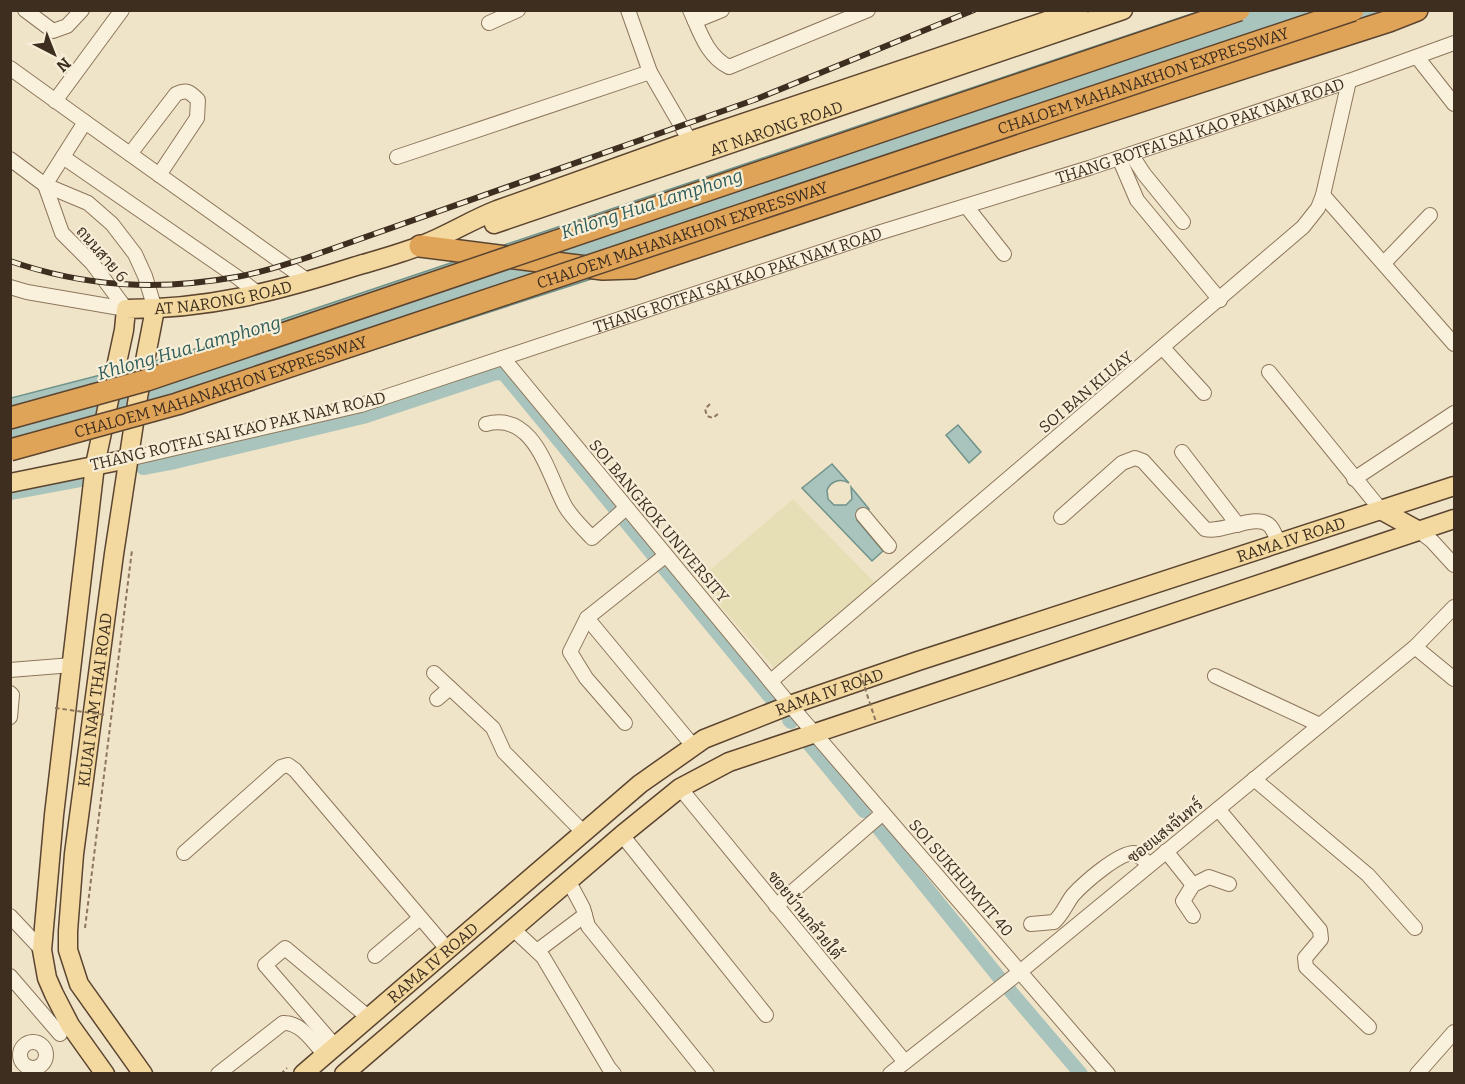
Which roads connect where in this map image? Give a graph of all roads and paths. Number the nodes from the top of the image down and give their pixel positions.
1 (25, 10) edge
2 (82, 10) edge
3 (122, 10) edge
4 (518, 10) edge
5 (628, 10) edge
6 (722, 10) edge
7 (868, 10) edge
8 (1049, 10) edge
9 (1079, 10) edge
10 (1123, 10) edge
11 (1239, 10) edge
12 (1353, 10) edge
13 (1417, 10) edge
14 (692, 16) edge
15 (489, 23) dead end
16 (1455, 43) edge
17 (959, 51) junction
18 (1417, 57) junction
19 (10, 68) edge
20 (650, 72) junction
21 (1349, 81) junction
22 (55, 101) junction
23 (1455, 104) edge
24 (84, 122) junction
25 (690, 141) junction
26 (130, 154) junction
27 (1125, 156) junction
28 (63, 157) junction
29 (396, 157) dead end
30 (10, 159) edge
31 (159, 175) junction
32 (45, 185) junction
33 (1323, 195) junction
34 (966, 206) junction
35 (1430, 215) dead end
36 (1183, 222) dead end
37 (425, 244) junction
38 (1004, 254) dead end
39 (1384, 263) junction
40 (308, 282) junction
41 (10, 287) edge
42 (260, 295) junction
43 (1220, 300) junction
44 (126, 309) junction
45 (153, 315) junction
46 (1455, 344) edge
47 (1164, 348) junction
48 (503, 358) junction
49 (1269, 372) dead end
50 (1204, 393) dead end
51 (710, 404) dead end
52 (719, 412) dead end
53 (1455, 413) edge
54 (10, 418) edge
55 (486, 424) dead end
56 (10, 450) edge
57 (1182, 452) dead end
58 (128, 459) junction
59 (95, 465) junction
60 (1354, 478) junction
61 (10, 483) edge
62 (1455, 486) edge
63 (626, 508) junction
64 (1381, 510) junction
65 (863, 514) dead end
66 (1061, 517) dead end
67 (1455, 519) edge
68 (1238, 525) junction
69 (1419, 531) junction
70 (1280, 543) junction
71 (132, 549) dead end
72 (665, 556) junction
73 (1455, 565) edge
74 (906, 566) junction
75 (1455, 607) edge
76 (587, 618) junction
77 (1415, 647) junction
78 (72, 665) junction
79 (10, 670) edge
80 (434, 673) dead end
81 (860, 673) dead end
82 (1215, 676) dead end
83 (1455, 679) edge
84 (771, 681) junction
85 (450, 688) junction
86 (10, 693) edge
87 (437, 699) dead end
88 (790, 705) junction
89 (55, 708) dead end
90 (106, 715) dead end
91 (10, 717) edge
92 (876, 722) dead end
93 (625, 723) dead end
94 (1320, 725) junction
95 (813, 732) junction
96 (694, 747) junction
97 (1254, 779) junction
98 (680, 788) junction
99 (1218, 809) junction
100 (883, 813) junction
101 (583, 832) junction
102 (622, 835) junction
103 (1166, 851) junction
104 (184, 853) dead end
105 (1150, 864) junction
106 (568, 880) junction
107 (1229, 884) dead end
108 (1193, 885) junction
109 (776, 906) junction
110 (585, 915) junction
111 (10, 916) edge
112 (1193, 916) dead end
113 (420, 918) junction
114 (1031, 924) dead end
115 (512, 928) junction
116 (1414, 928) dead end
117 (84, 935) dead end
118 (42, 950) junction
119 (68, 950) junction
120 (448, 950) junction
121 (537, 951) junction
122 (375, 956) dead end
123 (1021, 971) junction
124 (10, 976) edge
125 (766, 1015) dead end
126 (368, 1017) junction
127 (1368, 1028) dead end
128 (65, 1030) junction
129 (1455, 1032) edge
130 (44, 1047) junction
131 (330, 1050) junction
132 (905, 1062) junction
133 (46, 1069) edge
134 (700, 1071) edge
135 (105, 1074) edge
136 (143, 1074) edge
137 (218, 1074) edge
138 (303, 1074) edge
139 (344, 1074) edge
140 (614, 1074) edge
141 (890, 1074) edge
142 (1108, 1074) edge
143 (1417, 1074) edge

1 - 2 street
3 - 22 street
4 - 15 street
5 - 20 street
6 - 14 street
7 - 14 street
8 - 17 main road
9 - 17 main road, AT NARONG ROAD
10 - 37 main road, AT NARONG ROAD
11 - 54 highway, CHALOEM MAHANAKHON EXPRESSWAY, bridge
12 - 56 highway, CHALOEM MAHANAKHON EXPRESSWAY, bridge
13 - 37 highway
16 - 18 street, THANG ROTFAI SAI KAO PAK NAM ROAD
17 - 25 main road, AT NARONG ROAD
18 - 21 street, THANG ROTFAI SAI KAO PAK NAM ROAD
18 - 23 street
19 - 22 street
20 - 25 street
20 - 29 street
21 - 27 street, THANG ROTFAI SAI KAO PAK NAM ROAD
21 - 33 street, SOI BAN KLUAY
22 - 24 street
24 - 26 street
24 - 28 street
25 - 37 main road, AT NARONG ROAD
26 - 31 street
26 - 31 street
27 - 34 street, THANG ROTFAI SAI KAO PAK NAM ROAD
27 - 36 street
27 - 43 street
28 - 32 street
28 - 42 street
30 - 32 street, ถนนสาย 6
31 - 40 street
32 - 44 street, ถนนสาย 6
32 - 45 street, ถนนสาย 6
33 - 39 street
33 - 43 street, SOI BAN KLUAY
34 - 38 street
34 - 48 street, THANG ROTFAI SAI KAO PAK NAM ROAD
35 - 39 street
37 - 40 main road, AT NARONG ROAD
39 - 46 street
40 - 42 main road, AT NARONG ROAD
41 - 44 street, AT NARONG ROAD
42 - 45 main road, AT NARONG ROAD
43 - 47 street, SOI BAN KLUAY
44 - 45 main road, AT NARONG ROAD
44 - 59 main road, KLUAI NAM THAI ROAD
45 - 58 main road, KLUAI NAM THAI ROAD
47 - 50 street
47 - 74 street, SOI BAN KLUAY
48 - 58 street, THANG ROTFAI SAI KAO PAK NAM ROAD
48 - 63 street, SOI BANGKOK UNIVERSITY
49 - 60 street
51 - 52 path
53 - 60 street
55 - 63 street
57 - 68 street
58 - 59 main road, THANG ROTFAI SAI KAO PAK NAM ROAD
58 - 119 main road, KLUAI NAM THAI ROAD
59 - 61 main road, THANG ROTFAI SAI KAO PAK NAM ROAD
59 - 78 main road, KLUAI NAM THAI ROAD
60 - 64 street
62 - 64 main road, RAMA IV ROAD
63 - 72 street, SOI BANGKOK UNIVERSITY
64 - 69 main road
64 - 70 main road, RAMA IV ROAD
65 - 74 street
66 - 68 street
67 - 69 main road, RAMA IV ROAD
68 - 70 street
69 - 73 street
69 - 95 main road, RAMA IV ROAD
70 - 88 main road, RAMA IV ROAD
71 - 117 path
72 - 76 street
72 - 84 street, SOI BANGKOK UNIVERSITY
74 - 84 street, SOI BAN KLUAY
75 - 77 street, ซอยแสงจันทร์
76 - 93 street
76 - 96 street
77 - 83 street
77 - 94 street, ซอยแสงจันทร์
78 - 79 street
78 - 118 main road, KLUAI NAM THAI ROAD
80 - 85 street
81 - 92 path, bridge
82 - 94 street
84 - 88 street, SOI BANGKOK UNIVERSITY
85 - 87 street
85 - 101 street
86 - 91 street
88 - 95 street, SOI SUKHUMVIT 40
88 - 96 main road, RAMA IV ROAD
89 - 90 path, bridge
94 - 97 street, ซอยแสงจันทร์
95 - 98 main road, RAMA IV ROAD
95 - 100 street, SOI SUKHUMVIT 40
96 - 101 main road, RAMA IV ROAD
97 - 99 street, ซอยแสงจันทร์
97 - 116 street
98 - 102 main road, RAMA IV ROAD
98 - 109 street, ซอยบ้านกล้วยใต้
99 - 103 street, ซอยแสงจันทร์
99 - 127 street
100 - 109 street
100 - 123 street, SOI SUKHUMVIT 40
101 - 120 main road, RAMA IV ROAD
102 - 106 main road, RAMA IV ROAD
102 - 125 street
103 - 105 street, ซอยแสงจันทร์
103 - 108 street
104 - 113 street
105 - 114 street
105 - 123 street, ซอยแสงจันทร์
106 - 110 street
106 - 115 main road, RAMA IV ROAD
107 - 108 street
108 - 112 street
109 - 132 street, ซอยบ้านกล้วยใต้
110 - 121 street
110 - 134 street
111 - 118 street
113 - 120 street
113 - 122 street
115 - 121 street
115 - 139 main road, RAMA IV ROAD
118 - 119 main road
118 - 128 main road, KLUAI NAM THAI ROAD
119 - 136 main road, KLUAI NAM THAI ROAD
120 - 126 main road, RAMA IV ROAD
121 - 140 street
123 - 132 street, ซอยแสงจันทร์
123 - 142 street, SOI SUKHUMVIT 40
124 - 128 street
126 - 131 main road, RAMA IV ROAD
126 - 131 street
128 - 130 street
128 - 135 main road, KLUAI NAM THAI ROAD
129 - 143 street
130 - 133 street
130 - 133 street
131 - 137 street
131 - 138 main road, RAMA IV ROAD
132 - 141 street, ซอยแสงจันทร์

